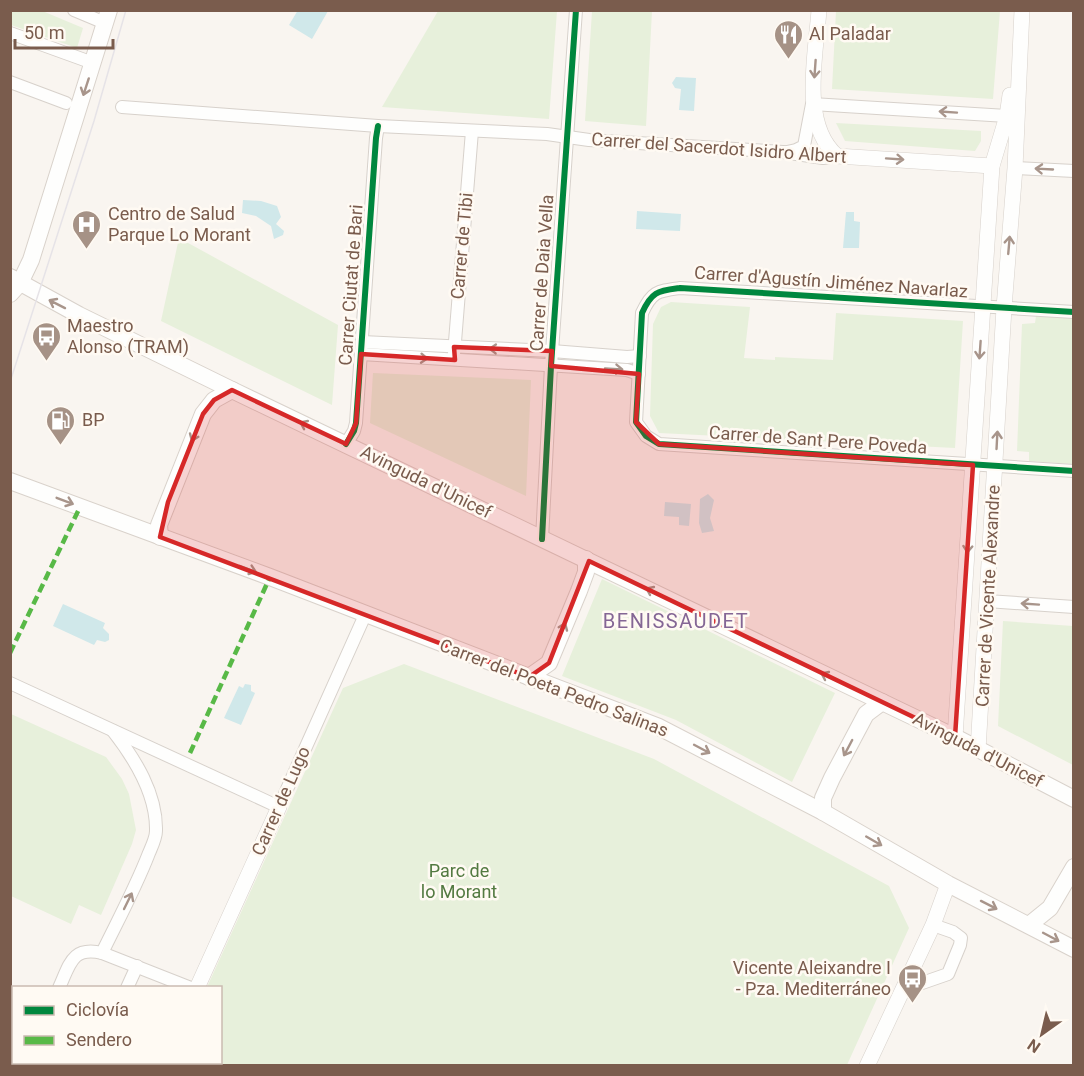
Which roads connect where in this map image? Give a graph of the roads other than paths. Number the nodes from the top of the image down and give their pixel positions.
1 (74, 10) edge
2 (576, 10) edge
3 (819, 10) edge
4 (1022, 10) edge
5 (107, 17) edge
6 (10, 33) edge
7 (1020, 47) junction
8 (93, 63) junction
9 (10, 82) edge
10 (66, 103) dead end
11 (812, 104) junction
12 (122, 107) dead end
13 (1007, 116) junction
14 (378, 126) junction
15 (472, 131) junction
16 (567, 137) junction
17 (783, 152) junction
18 (837, 156) junction
19 (992, 166) junction
20 (1015, 168) junction
21 (1074, 171) edge
22 (14, 285) edge
23 (982, 307) junction
24 (1004, 308) junction
25 (1074, 312) edge
26 (361, 348) junction
27 (552, 351) junction
28 (454, 354) junction
29 (640, 356) junction
30 (551, 366) junction
31 (639, 374) junction
32 (232, 390) junction
33 (346, 444) junction
34 (973, 465) junction
35 (996, 467) junction
36 (1074, 471) edge
37 (10, 481) edge
38 (160, 537) junction
39 (542, 539) junction
40 (586, 559) junction
41 (987, 601) junction
42 (1074, 607) edge
43 (365, 615) junction
44 (529, 677) junction
45 (10, 683) edge
46 (882, 702) junction
47 (112, 729) junction
48 (956, 737) junction
49 (978, 750) junction
50 (1074, 799) edge
51 (279, 807) junction
52 (823, 812) junction
53 (1074, 867) edge
54 (948, 884) junction
55 (933, 925) junction
56 (1029, 925) junction
57 (1074, 949) edge
58 (102, 953) junction
59 (136, 966) junction
60 (60, 986) edge
61 (127, 986) edge
62 (188, 986) edge
63 (197, 986) edge
64 (902, 990) junction
65 (867, 1065) edge

1 - 5 street
2 - 16 street, Carrer de Daia Vella
3 -> 11 street
4 - 7 street, Carrer de Vicente Alexandre
5 - 8 main road
6 - 8 street
7 - 13 street, Carrer de Vicente Alexandre
7 - 20 street, Carrer de Vicente Alexandre
8 -> 22 main road
9 - 10 street
13 -> 11 street
11 - 17 street
11 - 18 street
12 - 14 street, Carrer del Sacerdot Isidro Albert
13 - 19 street, Carrer de Vicente Alexandre
14 - 15 street, Carrer del Sacerdot Isidro Albert
14 - 26 street, Carrer Ciutat de Bari
15 - 16 street, Carrer del Sacerdot Isidro Albert
15 - 28 street, Carrer de Tibi
16 - 17 street, Carrer del Sacerdot Isidro Albert
16 - 27 street, Carrer de Daia Vella
17 - 18 street, Carrer del Sacerdot Isidro Albert
18 -> 19 street, Carrer del Sacerdot Isidro Albert
19 - 23 street, Carrer de Vicente Alexandre
21 -> 20 street
24 -> 20 street, Carrer de Vicente Alexandre
32 -> 22 main road, Avinguda d'Unicef
23 - 24 street, Carrer d'Agustín Jiménez Navarlaz
23 - 29 street, Carrer d'Agustín Jiménez Navarlaz
23 -> 34 street, Carrer de Vicente Alexandre
24 - 25 street, Carrer d'Agustín Jiménez Navarlaz
35 -> 24 street, Carrer de Vicente Alexandre
26 - 28 street
26 - 33 street, Carrer Ciutat de Bari
27 -> 28 street
27 - 29 street
27 - 30 street, Carrer de Daia Vella
28 - 30 street
29 - 31 street, Carrer de Sant Pere Poveda
30 -> 31 street
30 - 39 street, Carrer de Daia Vella
31 - 34 street, Carrer de Sant Pere Poveda
33 -> 32 main road, Avinguda d'Unicef
32 -> 38 main road
33 - 39 main road, Avinguda d'Unicef
34 - 35 street, Carrer de Sant Pere Poveda
34 -> 48 street, Carrer de Vicente Alexandre
35 - 36 street, Carrer de Sant Pere Poveda
35 - 41 street, Carrer de Vicente Alexandre
37 -> 38 main road, Carrer del Poeta Pedro Salinas
38 -> 43 main road, Carrer del Poeta Pedro Salinas
39 - 40 main road, Avinguda d'Unicef
44 -> 40 main road
46 -> 40 main road, Avinguda d'Unicef
42 -> 41 street
41 - 49 street, Carrer de Vicente Alexandre
43 - 44 main road, Carrer del Poeta Pedro Salinas
43 - 51 street, Carrer de Lugo
44 -> 52 main road, Carrer del Poeta Pedro Salinas
45 - 47 street
46 - 48 main road, Avinguda d'Unicef
46 -> 52 main road
47 - 51 street
58 -> 47 street
48 - 49 main road, Avinguda d'Unicef
49 - 50 main road, Avinguda d'Unicef
51 - 63 street, Carrer de Lugo
52 -> 54 main road, Carrer del Poeta Pedro Salinas
53 - 56 main road
54 - 55 street
54 -> 56 main road, Carrer del Poeta Pedro Salinas
55 - 64 street
55 - 64 street
56 -> 57 main road, Carrer del Poeta Pedro Salinas
58 - 59 street
58 - 60 street
59 - 61 street
59 - 62 street
64 - 65 street

